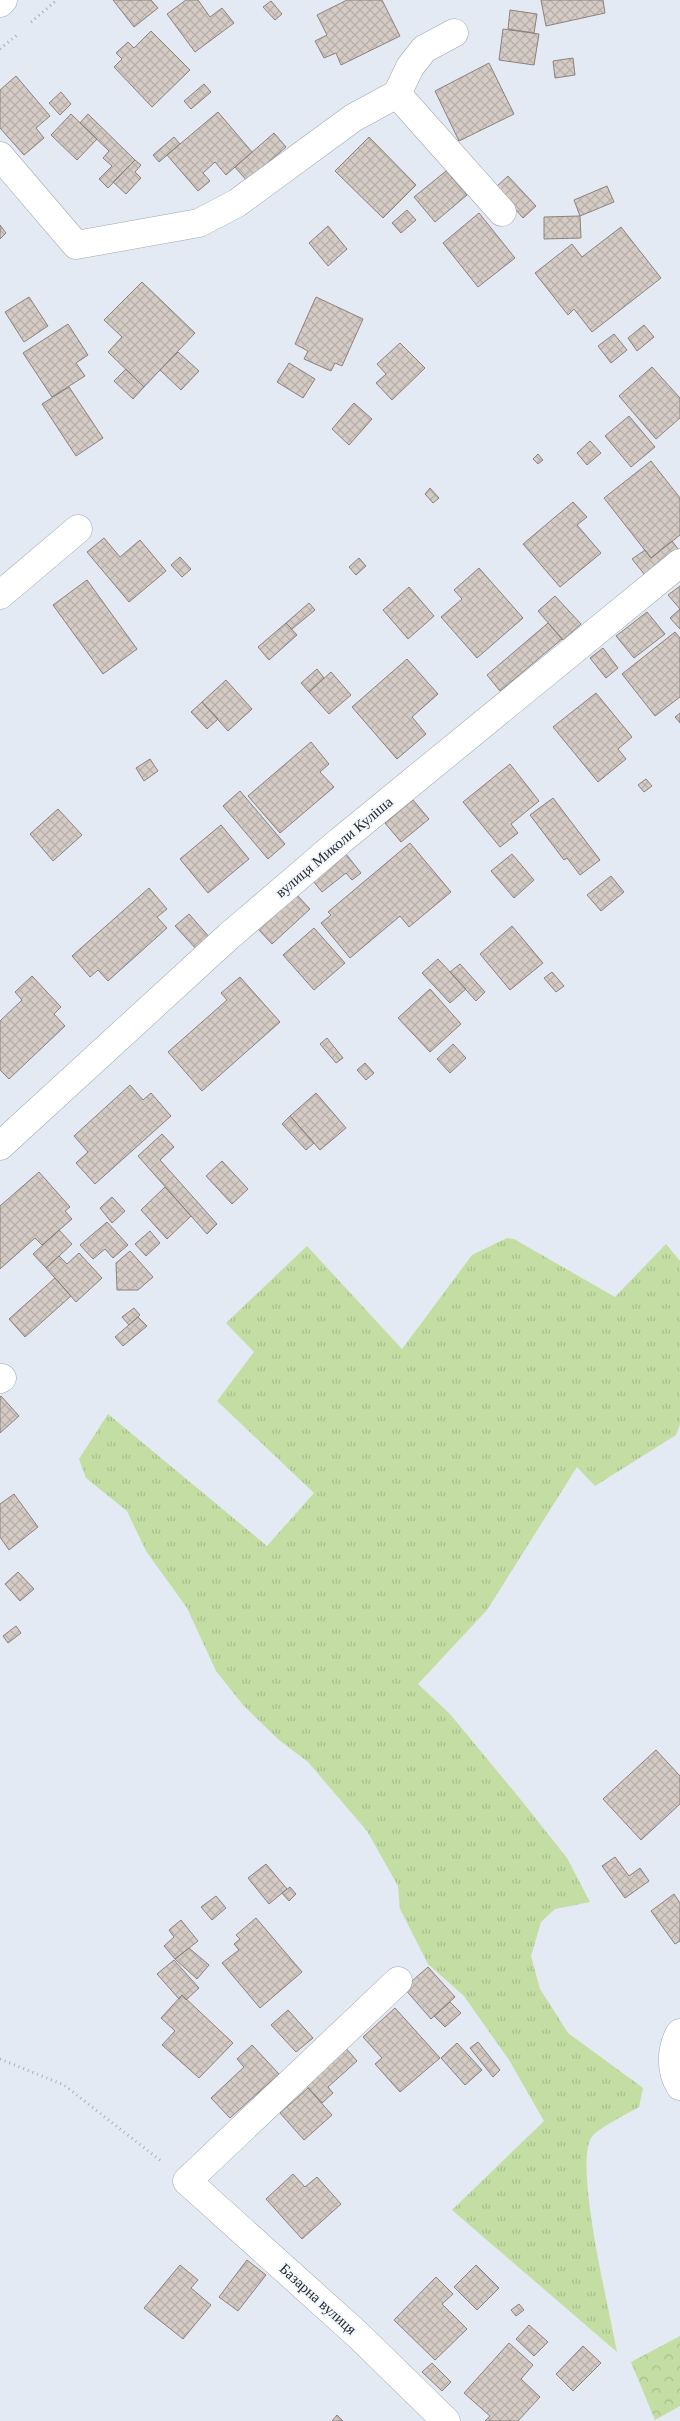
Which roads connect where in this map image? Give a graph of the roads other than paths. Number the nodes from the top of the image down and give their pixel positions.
1 (3, 0) edge
2 (0, 3) edge
3 (454, 33) dead end
4 (397, 94) junction
5 (0, 156) edge
6 (502, 212) dead end
7 (78, 528) dead end
8 (680, 563) edge
9 (0, 595) edge
10 (0, 1146) edge
11 (398, 1981) dead end
12 (680, 2033) edge
13 (680, 2086) edge
14 (446, 2421) edge

1 - 2 street
3 - 4 street
4 - 5 street
4 - 6 street
7 - 9 street
8 - 10 street, вулиця Миколи Куліша
11 - 14 street, Базарна вулиця
12 - 13 street

